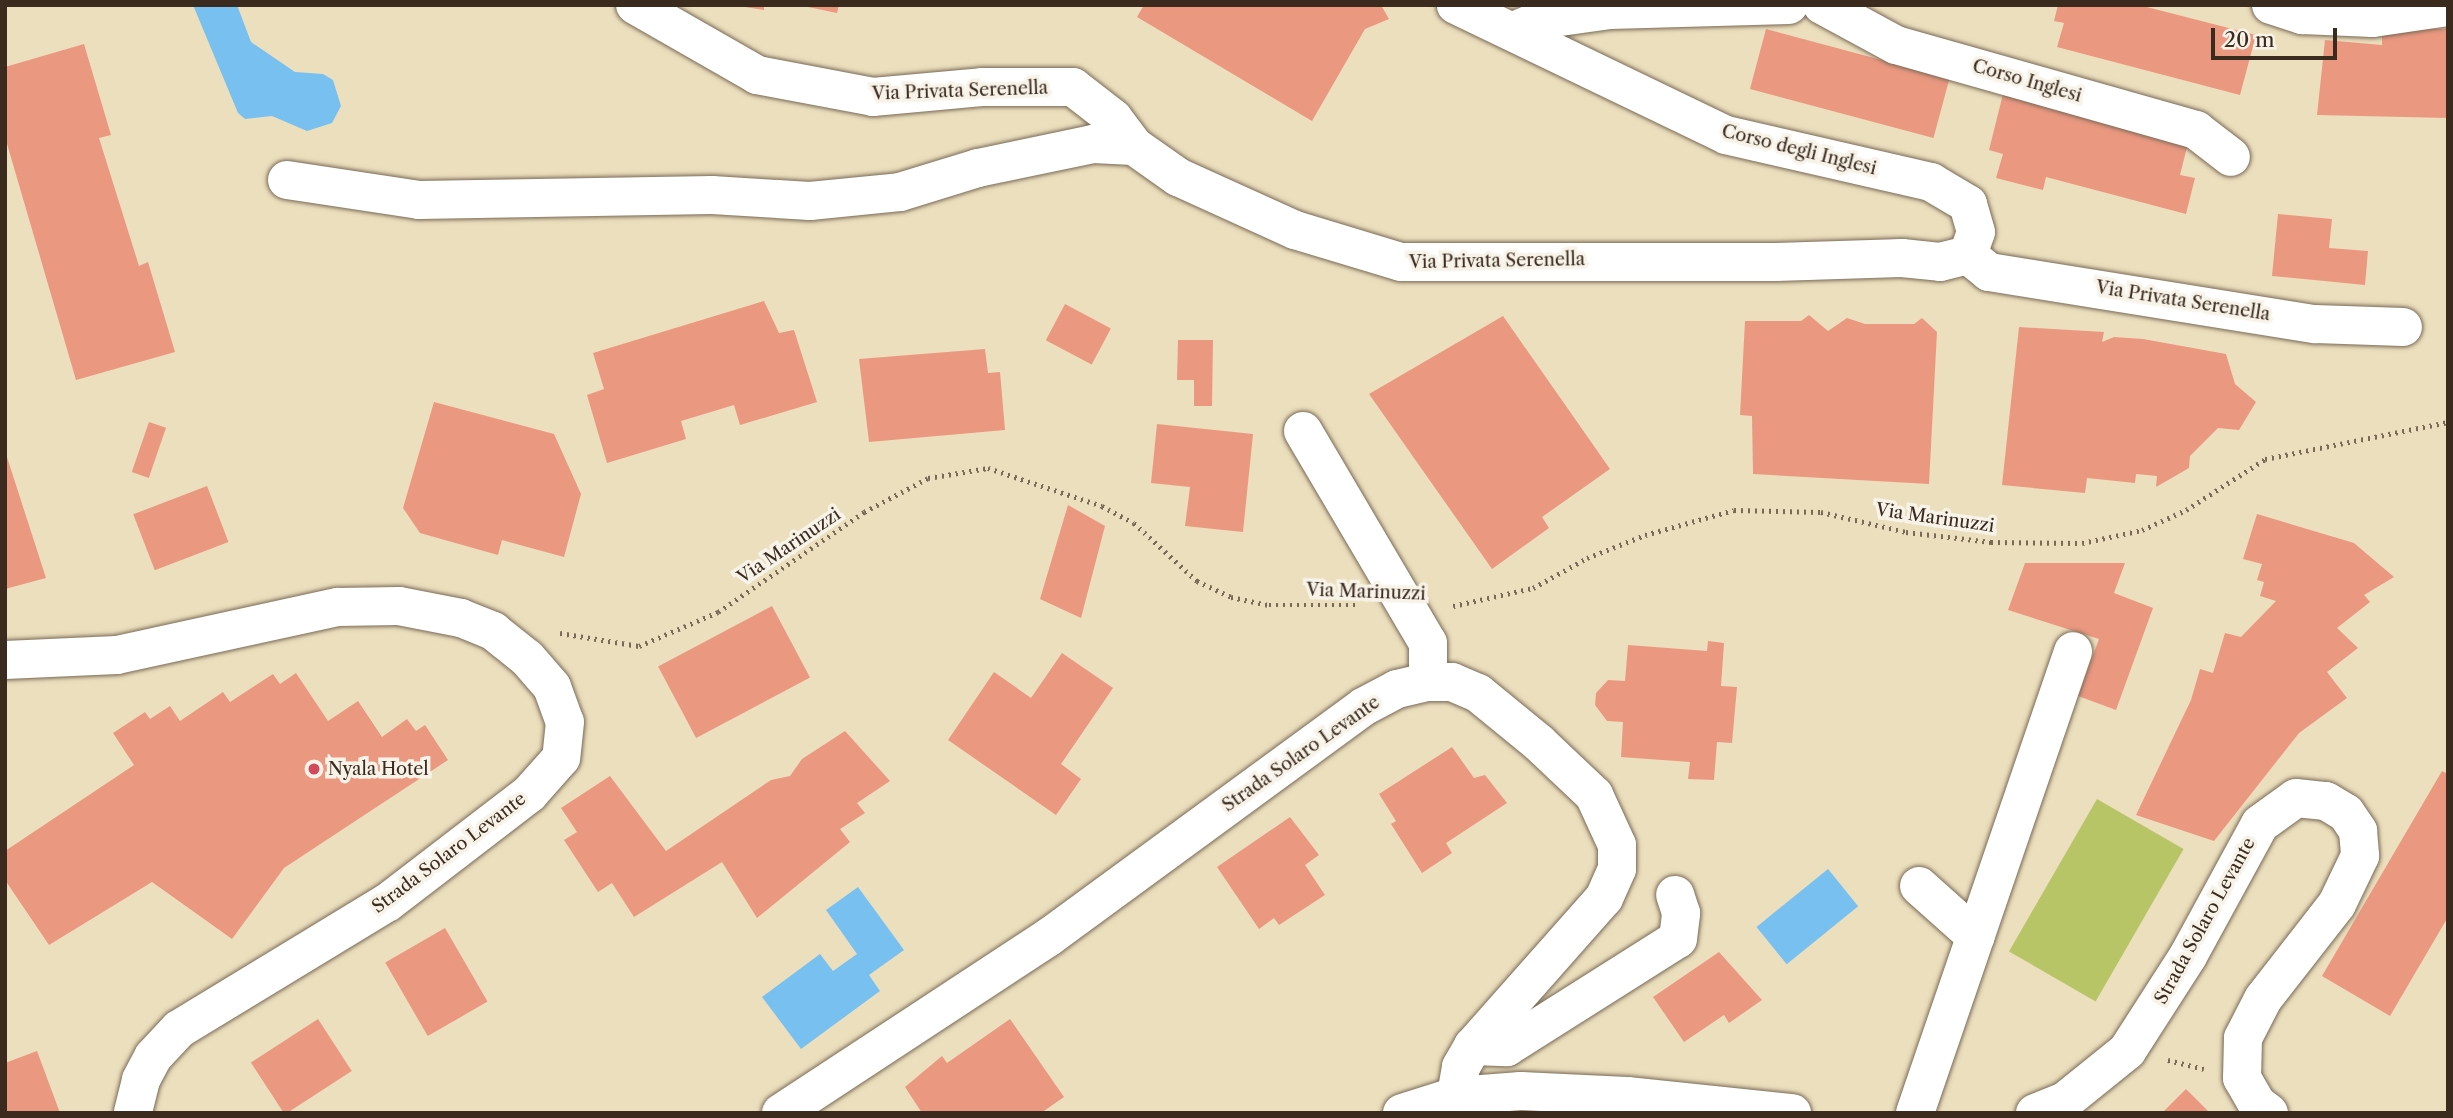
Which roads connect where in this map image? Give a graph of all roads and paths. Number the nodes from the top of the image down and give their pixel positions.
1 (635, 5) edge
2 (1457, 5) edge
3 (1789, 5) edge
4 (1822, 5) edge
5 (2448, 7) edge
6 (2286, 10) edge
7 (1516, 30) junction
8 (1134, 146) junction
9 (2231, 157) dead end
10 (287, 180) dead end
11 (1969, 252) junction
12 (2403, 327) dead end
13 (2448, 422) edge
14 (1303, 432) dead end
15 (1409, 611) junction
16 (492, 631) junction
17 (2073, 650) dead end
18 (5, 660) edge
19 (1428, 682) junction
20 (1919, 886) dead end
21 (1675, 895) dead end
22 (1976, 937) junction
23 (1473, 1046) junction
24 (2127, 1051) junction
25 (2242, 1078) junction
26 (1456, 1096) junction
27 (133, 1113) edge
28 (780, 1113) edge
29 (1402, 1113) edge
30 (1792, 1113) edge
31 (1915, 1113) edge
32 (2035, 1113) edge
33 (2269, 1113) edge

1 - 8 street, Via Privata Serenella
2 - 7 street, Corso degli Inglesi
3 - 7 street
4 - 9 street, Corso Inglesi
5 - 6 street
7 - 11 street, Corso degli Inglesi
8 - 10 street
8 - 11 street, Via Privata Serenella
11 - 12 street, Via Privata Serenella
13 - 15 path, Via Marinuzzi
14 - 15 street
15 - 16 path, Via Marinuzzi
15 - 19 street
16 - 18 street, Strada Solaro Levante
16 - 27 street, Strada Solaro Levante
17 - 22 street
19 - 23 street, Strada Solaro Levante
19 - 28 street, Strada Solaro Levante
20 - 22 street
21 - 23 street
22 - 31 street
23 - 26 street, Strada Solaro Levante
24 - 25 path
24 - 25 street, Strada Solaro Levante
24 - 32 street, Strada Solaro Levante
25 - 33 street
26 - 29 street
26 - 30 street

